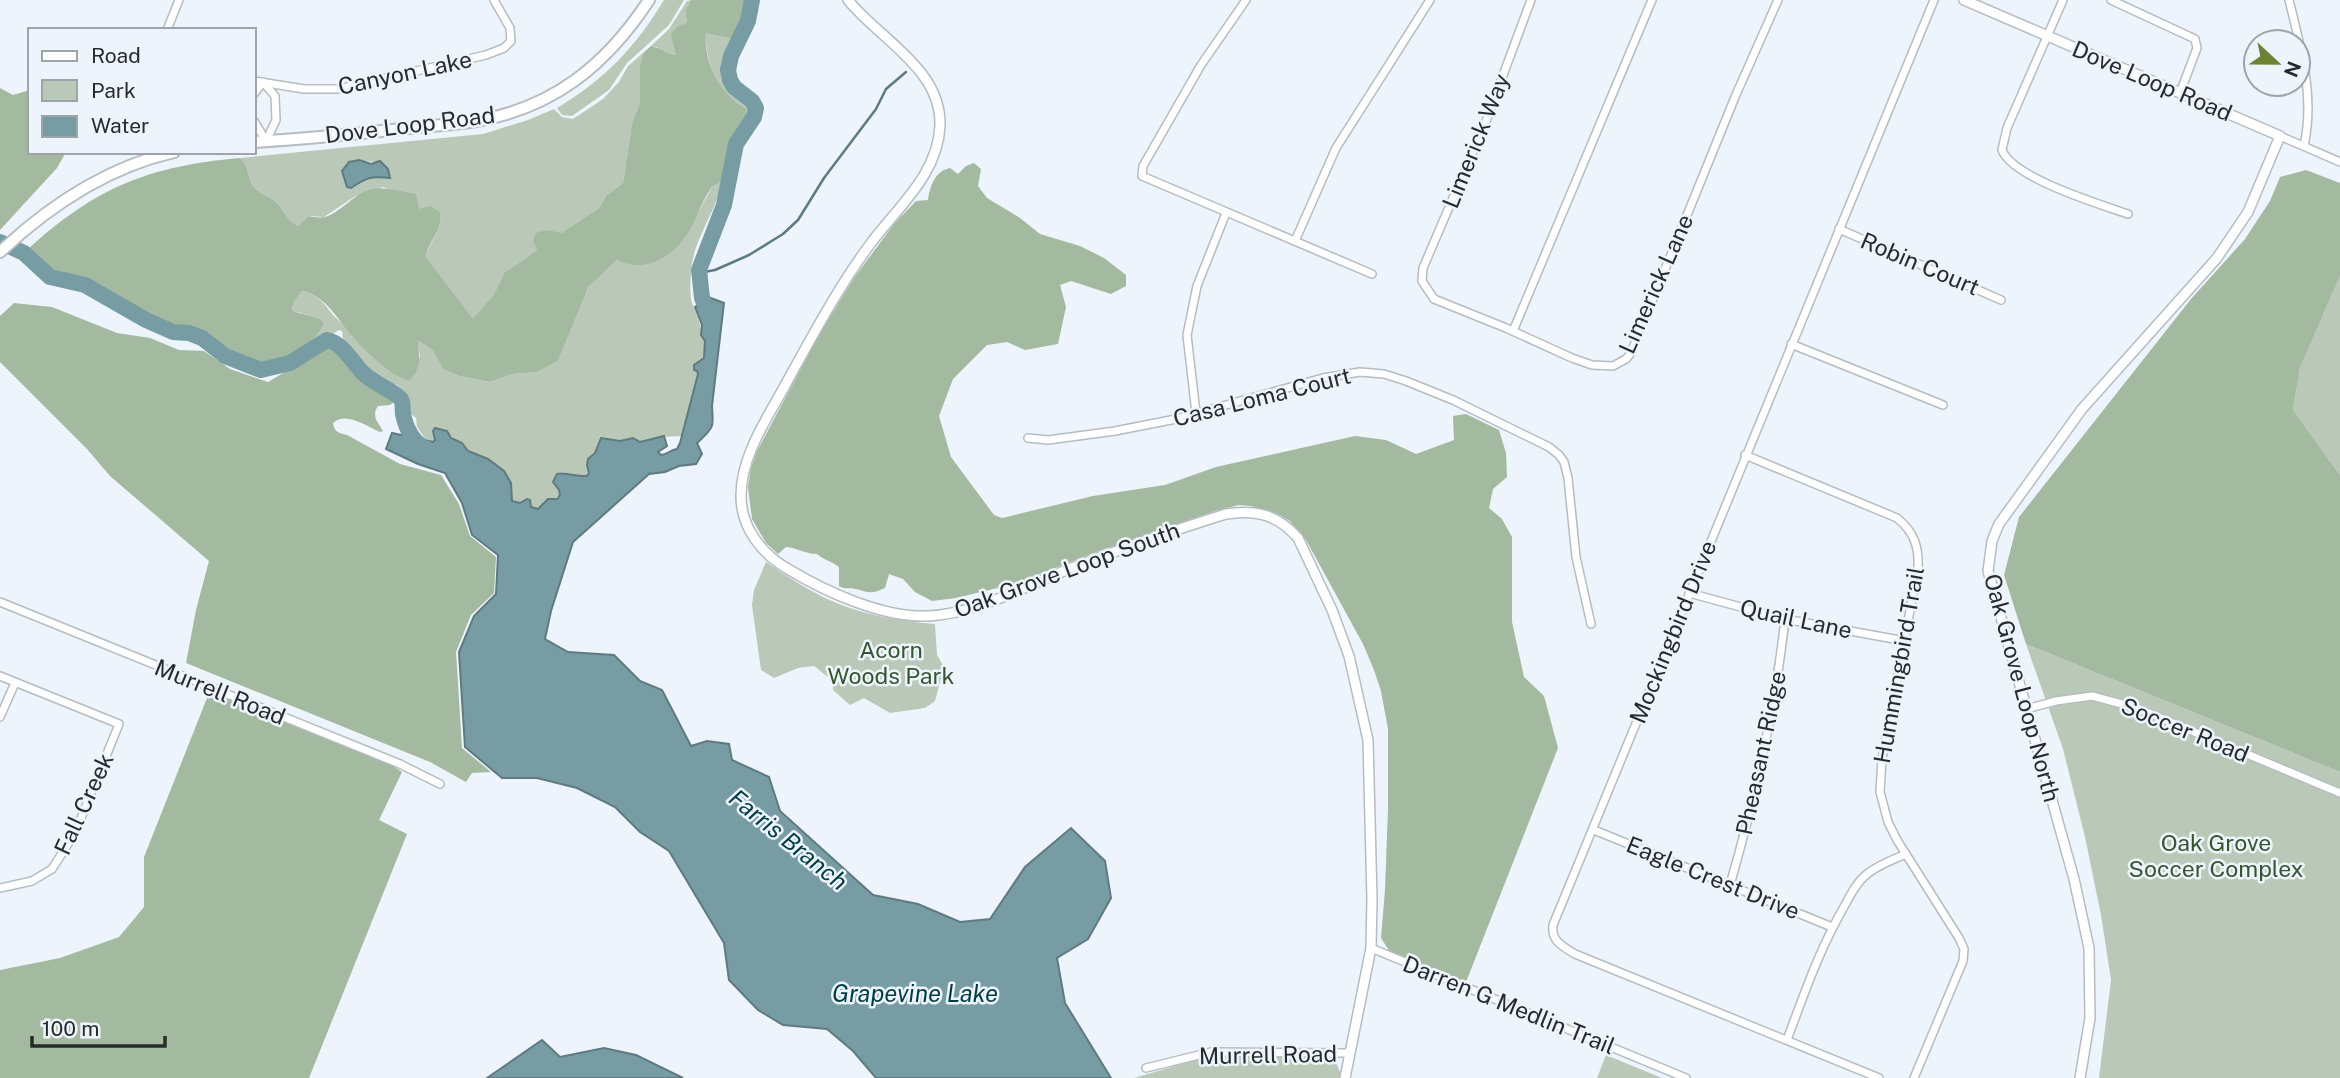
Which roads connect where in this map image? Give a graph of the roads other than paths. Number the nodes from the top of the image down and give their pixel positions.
1 (179, 0) edge
2 (494, 0) edge
3 (649, 0) edge
4 (848, 0) edge
5 (1246, 0) edge
6 (1430, 0) edge
7 (1531, 0) edge
8 (1652, 0) edge
9 (1778, 0) edge
10 (1934, 0) edge
11 (1964, 0) edge
12 (2063, 0) edge
13 (2110, 0) edge
14 (2289, 0) edge
15 (168, 28) edge
16 (2047, 36) junction
17 (256, 81) edge
18 (263, 82) junction
19 (256, 91) edge
20 (2180, 93) junction
21 (256, 124) edge
22 (2280, 136) junction
23 (266, 141) junction
24 (256, 142) edge
25 (2304, 146) junction
26 (167, 154) edge
27 (2340, 162) edge
28 (1226, 213) junction
29 (2127, 214) dead end
30 (1839, 229) junction
31 (1295, 241) junction
32 (0, 252) edge
33 (1372, 274) dead end
34 (1422, 281) joint
35 (2001, 300) dead end
36 (1513, 331) junction
37 (1791, 344) junction
38 (1943, 405) dead end
39 (1196, 413) junction
40 (1028, 438) dead end
41 (1745, 455) junction
42 (1689, 593) junction
43 (0, 602) edge
44 (1785, 619) junction
45 (1591, 624) dead end
46 (1905, 640) junction
47 (0, 677) edge
48 (15, 682) junction
49 (2026, 709) junction
50 (0, 717) edge
51 (440, 784) dead end
52 (2340, 793) edge
53 (1594, 830) junction
54 (1906, 854) junction
55 (1730, 885) junction
56 (0, 888) edge
57 (1832, 927) junction
58 (1371, 948) junction
59 (1787, 1040) junction
60 (1350, 1053) junction
61 (1146, 1068) dead end
62 (1345, 1078) edge
63 (1686, 1078) edge
64 (1879, 1078) edge
65 (1914, 1078) edge
66 (2080, 1078) edge

1 - 15 street
2 - 18 street, Canyon Lake
3 - 23 main road, Dove Loop Road
4 - 58 street, Oak Grove Loop South
5 - 28 street
6 - 31 street
7 - 34 street, Limerick Way
8 - 36 street
9 - 36 street, Limerick Lane
10 - 30 street, Mockingbird Drive
11 - 16 street, Dove Loop Road
12 - 16 street
13 - 20 street
14 - 25 street
16 - 20 street, Dove Loop Road
16 - 29 street
17 - 18 street, Canyon Lake
18 - 19 street
18 - 23 street
20 - 22 street, Dove Loop Road
21 - 23 street
22 - 25 street, Dove Loop Road
22 - 49 street, Oak Grove Loop North
23 - 24 main road, Dove Loop Road
25 - 27 street, Dove Loop Road
26 - 32 main road
28 - 31 street
28 - 39 street
30 - 35 street, Robin Court
30 - 37 street, Mockingbird Drive
31 - 33 street
34 - 36 street, Limerick Lane
37 - 38 street
37 - 41 street, Mockingbird Drive
39 - 40 street, Casa Loma Court
39 - 45 street, Casa Loma Court
41 - 42 street, Mockingbird Drive
41 - 46 street, Hummingbird Trail
42 - 44 street, Quail Lane
42 - 53 street, Mockingbird Drive
43 - 51 street, Murrell Road
44 - 46 street, Quail Lane
44 - 55 street, Pheasant Ridge
46 - 54 street, Hummingbird Trail
47 - 48 street
48 - 50 street
48 - 56 street, Fall Creek
49 - 52 street, Soccer Road
49 - 66 street, Oak Grove Loop North
53 - 55 street, Eagle Crest Drive
53 - 59 street, Mockingbird Drive
54 - 57 street
54 - 65 street, Hummingbird Trail
55 - 57 street, Eagle Crest Drive
57 - 59 street
58 - 60 street, Oak Grove Loop South
58 - 63 street, Darren G Medlin Trail
59 - 64 street, Mockingbird Drive
60 - 61 street, Murrell Road
60 - 62 street, Oak Grove Loop South

